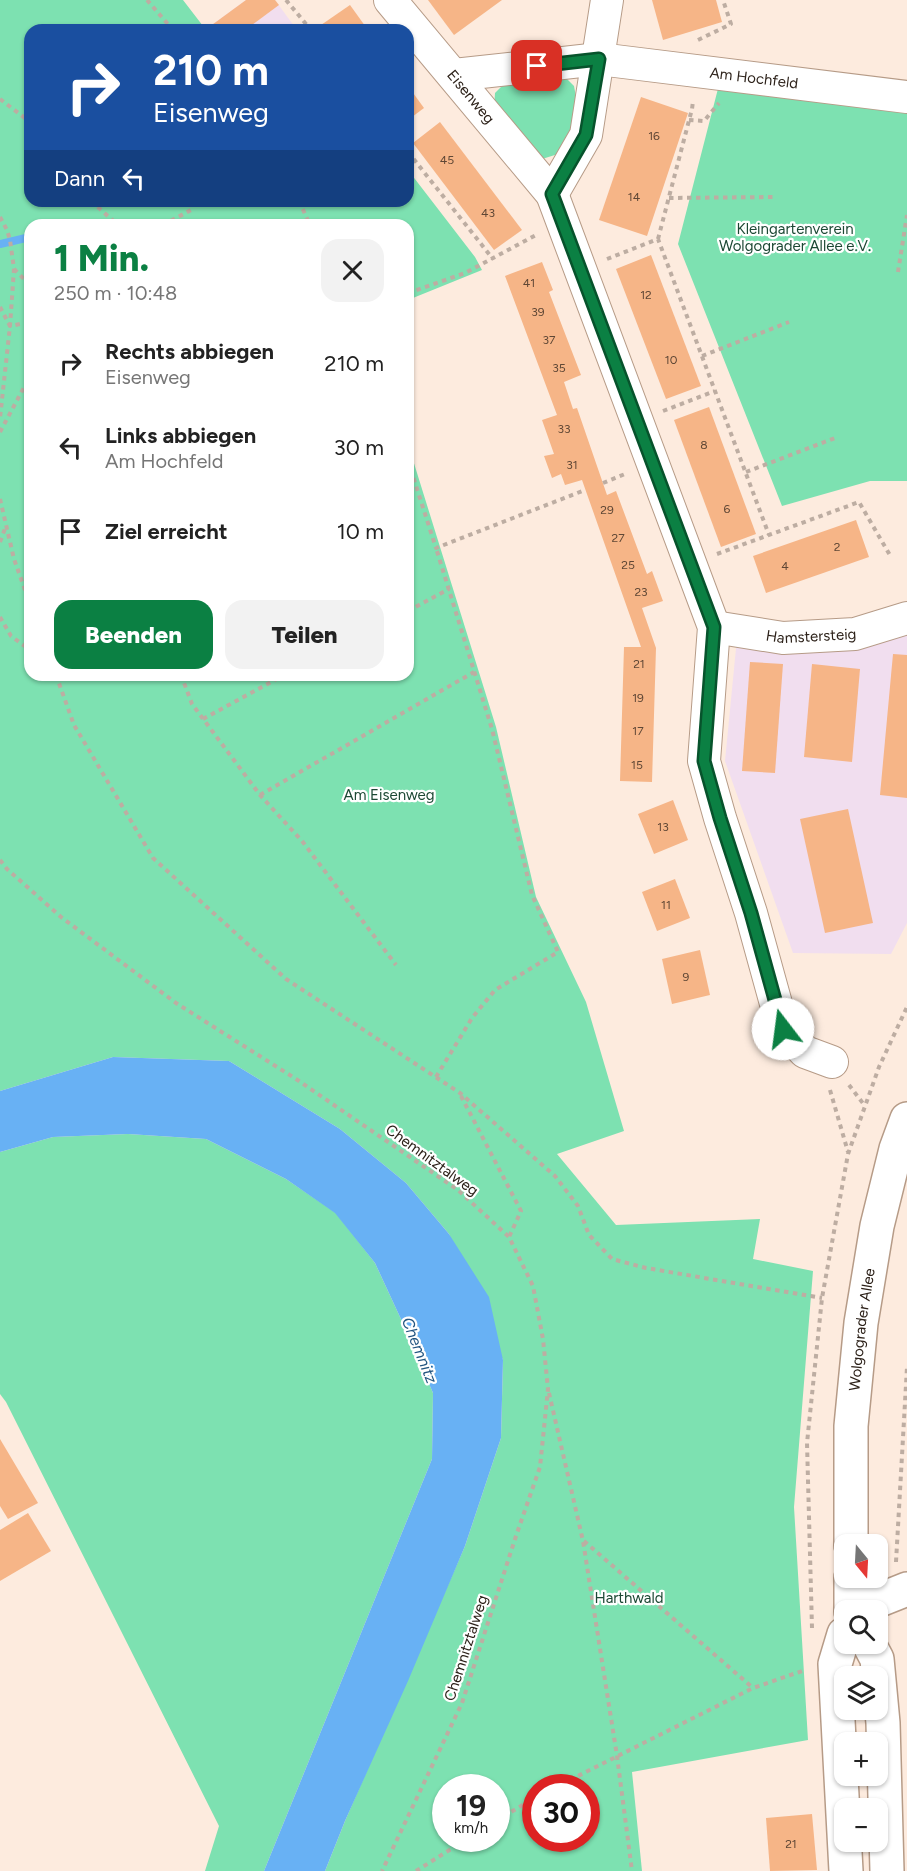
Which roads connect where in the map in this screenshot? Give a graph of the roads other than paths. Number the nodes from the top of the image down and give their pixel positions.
1 (390, 0) edge
2 (607, 0) edge
3 (410, 24) edge
4 (414, 28) edge
5 (599, 59) junction
6 (454, 75) junction
7 (907, 97) edge
8 (558, 207) junction
9 (907, 618) edge
10 (714, 627) junction
11 (832, 1062) road end
12 (907, 1119) edge
13 (851, 1534) edge
14 (901, 1591) edge
15 (879, 1600) edge
16 (838, 1654) edge
17 (874, 1654) edge
18 (846, 1871) edge
19 (887, 1871) edge

1 - 3 street, Eisenweg
2 - 5 street
4 - 6 street, Eisenweg
5 - 6 street, Am Hochfeld
5 - 7 street, Am Hochfeld
5 - 8 street
6 - 8 street, Eisenweg
8 - 10 street, Eisenweg
9 - 10 street, Hamstersteig
10 - 11 street, Eisenweg
12 - 13 main road, Wolgograder Allee
14 - 15 main road
16 - 18 main road
17 - 19 main road

